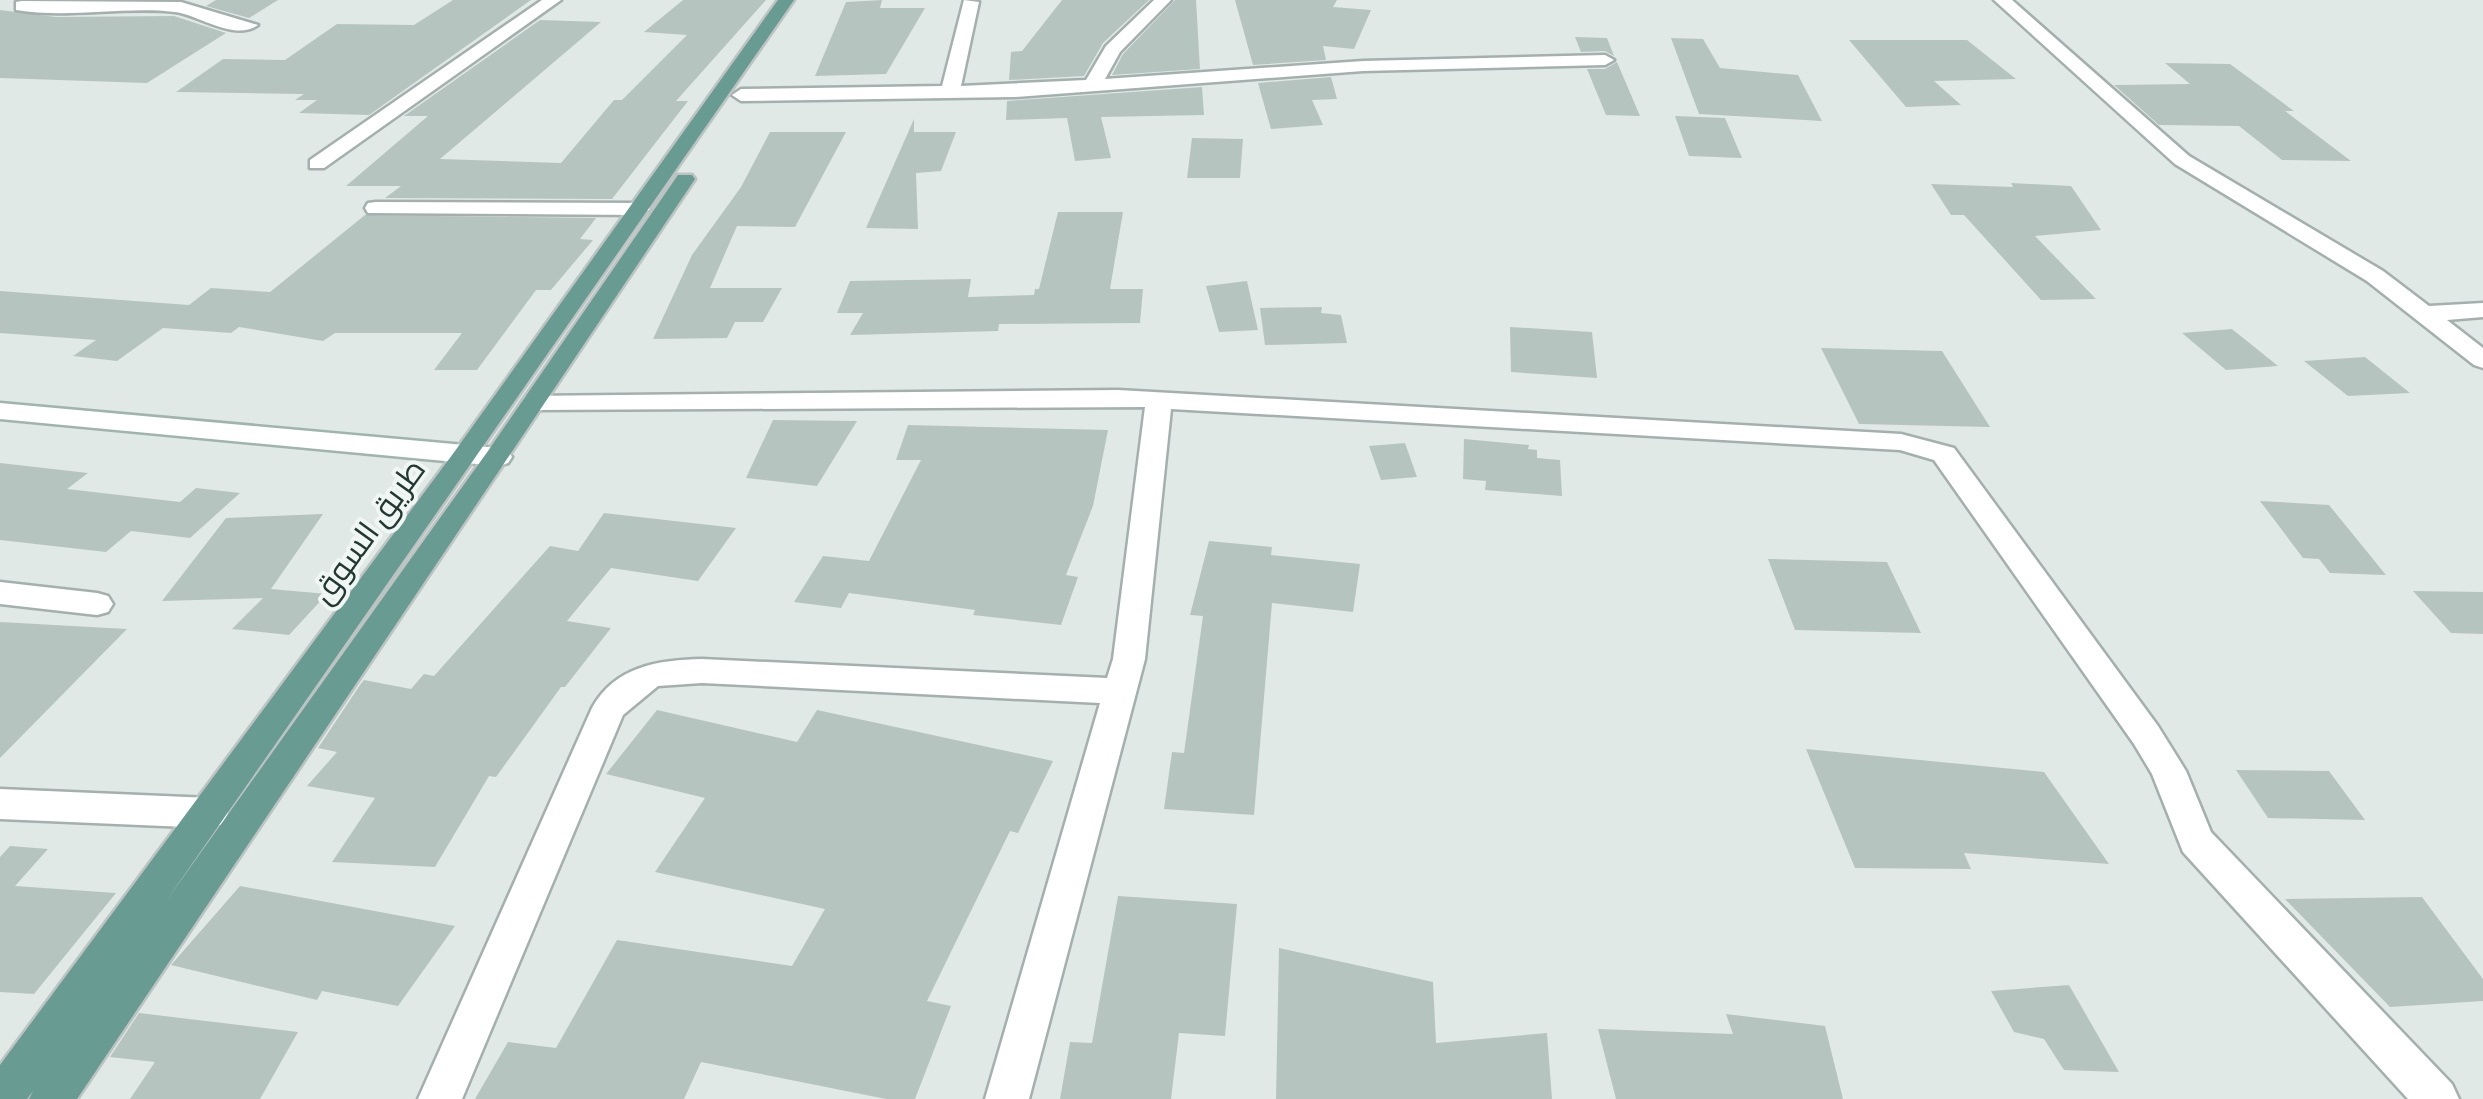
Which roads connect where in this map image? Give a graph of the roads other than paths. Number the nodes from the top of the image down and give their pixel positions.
1 (553, 0) edge
2 (786, 0) edge
3 (806, 0) edge
4 (1164, 0) edge
5 (2002, 0) edge
6 (971, 2) edge
7 (28, 3) edge
8 (0, 18) edge
9 (249, 26) dead end
10 (1604, 60) dead end
11 (1093, 84) junction
12 (950, 93) junction
13 (741, 95) junction
14 (317, 164) dead end
15 (376, 208) dead end
16 (639, 209) junction
17 (2483, 310) edge
18 (2424, 314) junction
19 (2483, 360) edge
20 (1159, 400) junction
21 (535, 402) junction
22 (0, 411) edge
23 (465, 457) junction
24 (498, 457) junction
25 (0, 592) edge
26 (97, 604) dead end
27 (1120, 691) junction
28 (0, 804) edge
29 (210, 812) junction
30 (1, 1099) edge
31 (51, 1099) edge
32 (440, 1099) edge
33 (1007, 1099) edge
34 (2437, 1099) edge

1 - 14 street
2 - 16 main road, طريق السوق
3 - 13 main road, طريق السوق
4 - 11 street
5 - 18 street
6 - 12 street
7 - 8 street
7 - 9 street
10 - 11 street
11 - 12 street
12 - 13 street
13 - 21 main road, طريق السوق
15 - 16 street
16 - 23 main road, طريق السوق
17 - 18 street
18 - 19 street
20 - 21 street
20 - 27 street
20 - 34 street
21 - 24 main road, طريق السوق
22 - 23 street
23 - 24 street
23 - 29 main road, طريق السوق
24 - 31 main road, طريق السوق
25 - 26 street
27 - 32 street
27 - 33 street
28 - 29 street
29 - 30 main road, طريق السوق

